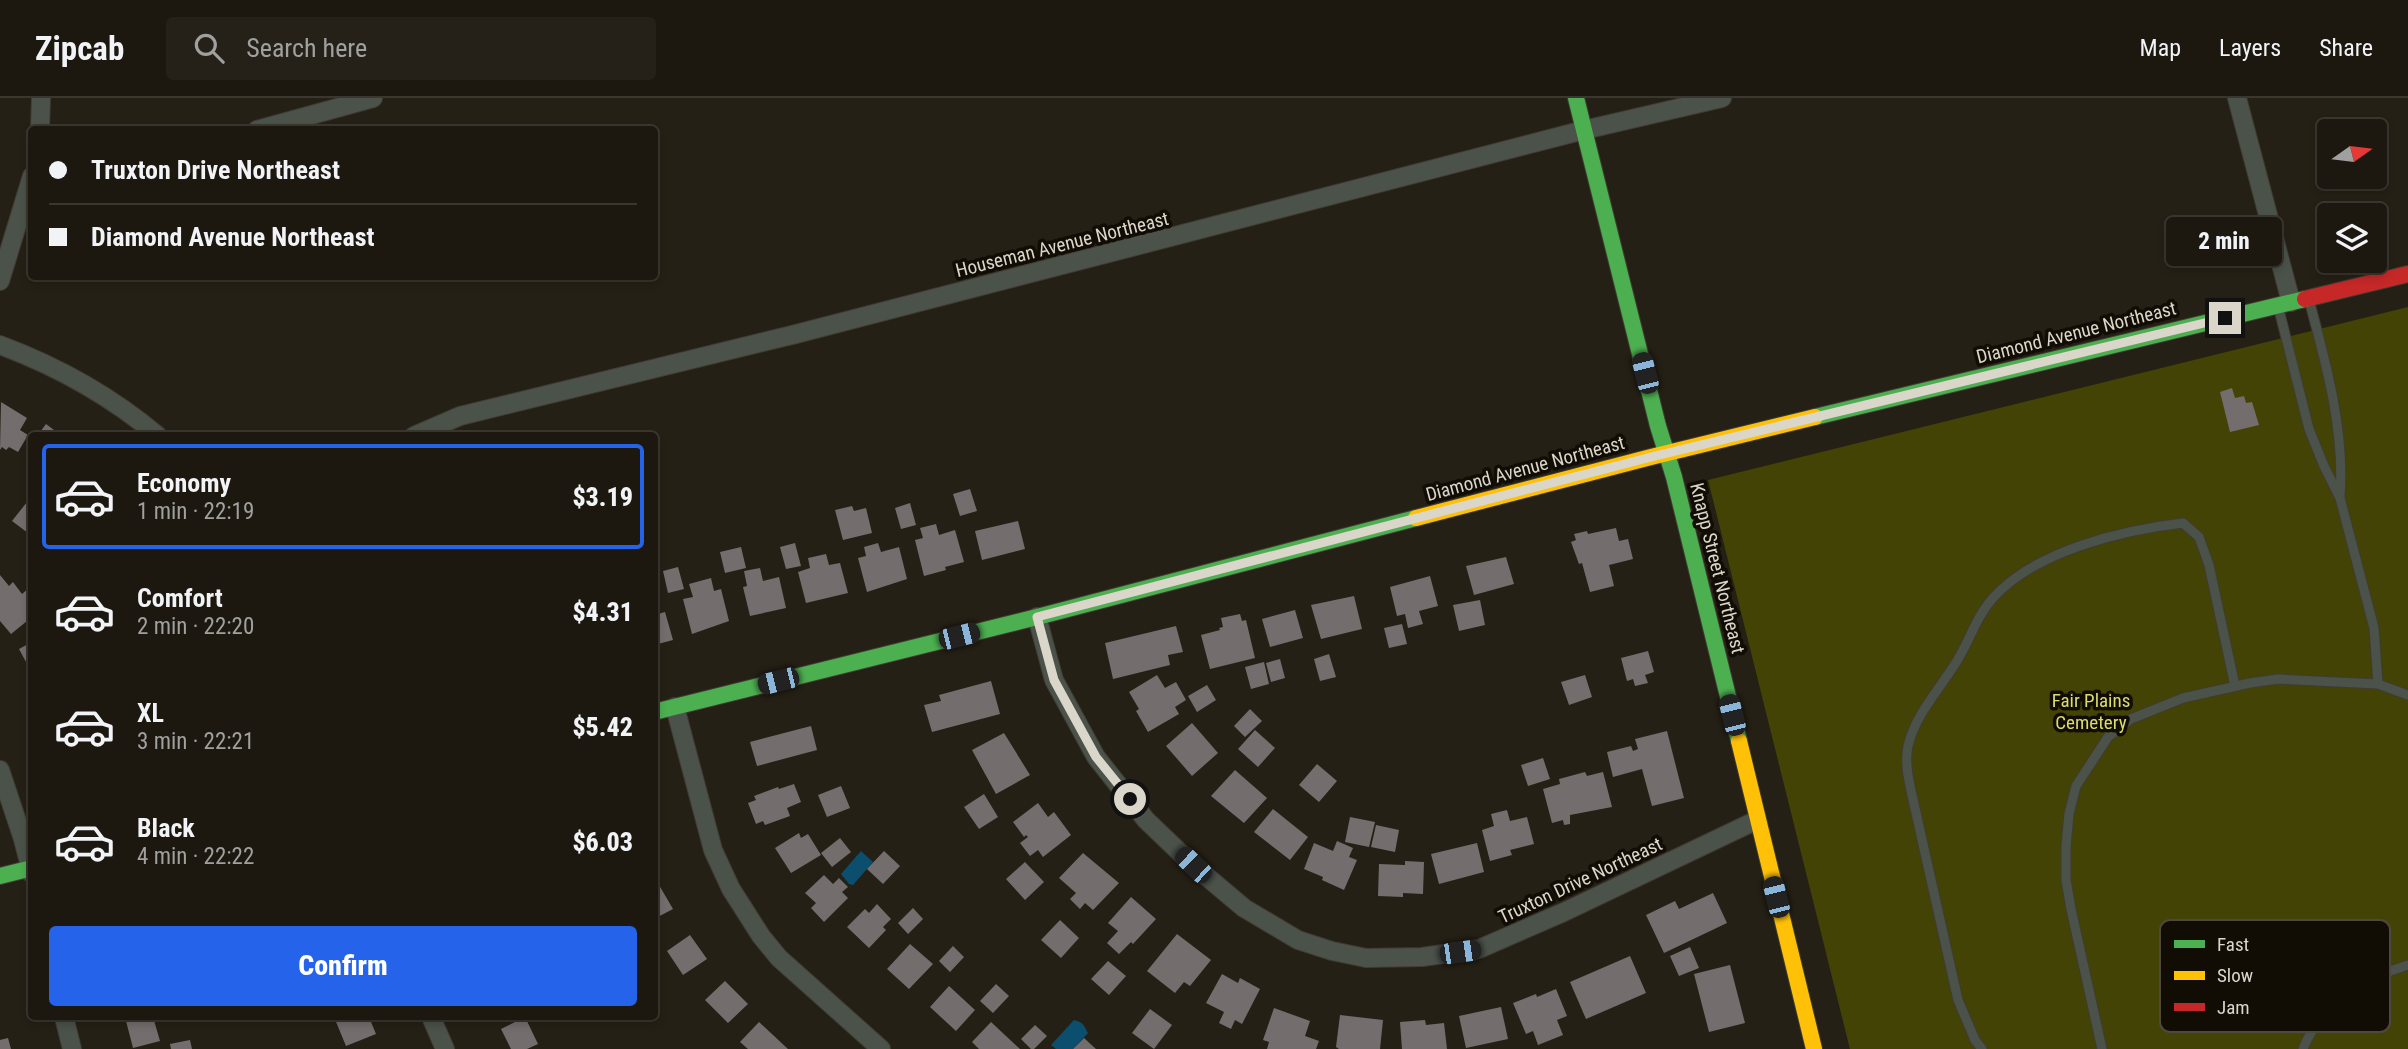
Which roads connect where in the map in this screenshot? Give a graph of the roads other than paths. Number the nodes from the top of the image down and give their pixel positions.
1 (41, 98) edge
2 (373, 98) edge
3 (1576, 98) edge
4 (1722, 98) edge
5 (2237, 98) edge
6 (40, 126) edge
7 (272, 126) edge
8 (1584, 130) junction
9 (28, 189) edge
10 (2408, 274) edge
11 (0, 281) edge
12 (2292, 302) junction
13 (0, 345) edge
14 (153, 432) edge
15 (423, 432) edge
16 (1666, 453) junction
17 (2340, 498) junction
18 (1037, 617) junction
19 (2378, 684) junction
20 (2235, 686) junction
21 (2408, 695) edge
22 (675, 707) junction
23 (658, 711) edge
24 (0, 770) edge
25 (1758, 820) junction
26 (28, 858) edge
27 (28, 871) edge
28 (0, 876) edge
29 (2408, 965) edge
30 (2390, 973) edge
31 (65, 1020) edge
32 (432, 1020) edge
33 (2312, 1032) edge
34 (72, 1049) edge
35 (445, 1049) edge
36 (881, 1049) edge
37 (1814, 1049) edge
38 (1983, 1049) edge
39 (2102, 1049) edge
40 (2303, 1049) edge

1 - 6 street
2 - 7 street
3 - 8 street, Knapp Street Northeast
4 - 8 street, Houseman Avenue Northeast
5 - 12 street
8 - 15 street, Houseman Avenue Northeast
8 - 16 street, Knapp Street Northeast
9 - 11 street
10 - 12 street, Diamond Avenue Northeast
12 - 16 street, Diamond Avenue Northeast
12 - 17 lane
12 - 17 lane
13 - 14 street
16 - 18 street, Diamond Avenue Northeast
16 - 25 street, Knapp Street Northeast
17 - 19 lane
18 - 22 street, Diamond Avenue Northeast
18 - 25 street, Truxton Drive Northeast
19 - 20 lane
19 - 21 lane
20 - 38 lane
20 - 39 lane
22 - 23 street, Diamond Avenue Northeast
22 - 36 street
24 - 26 street
25 - 37 street, Knapp Street Northeast
27 - 28 street
29 - 30 lane
31 - 34 street
32 - 35 street
33 - 40 lane

